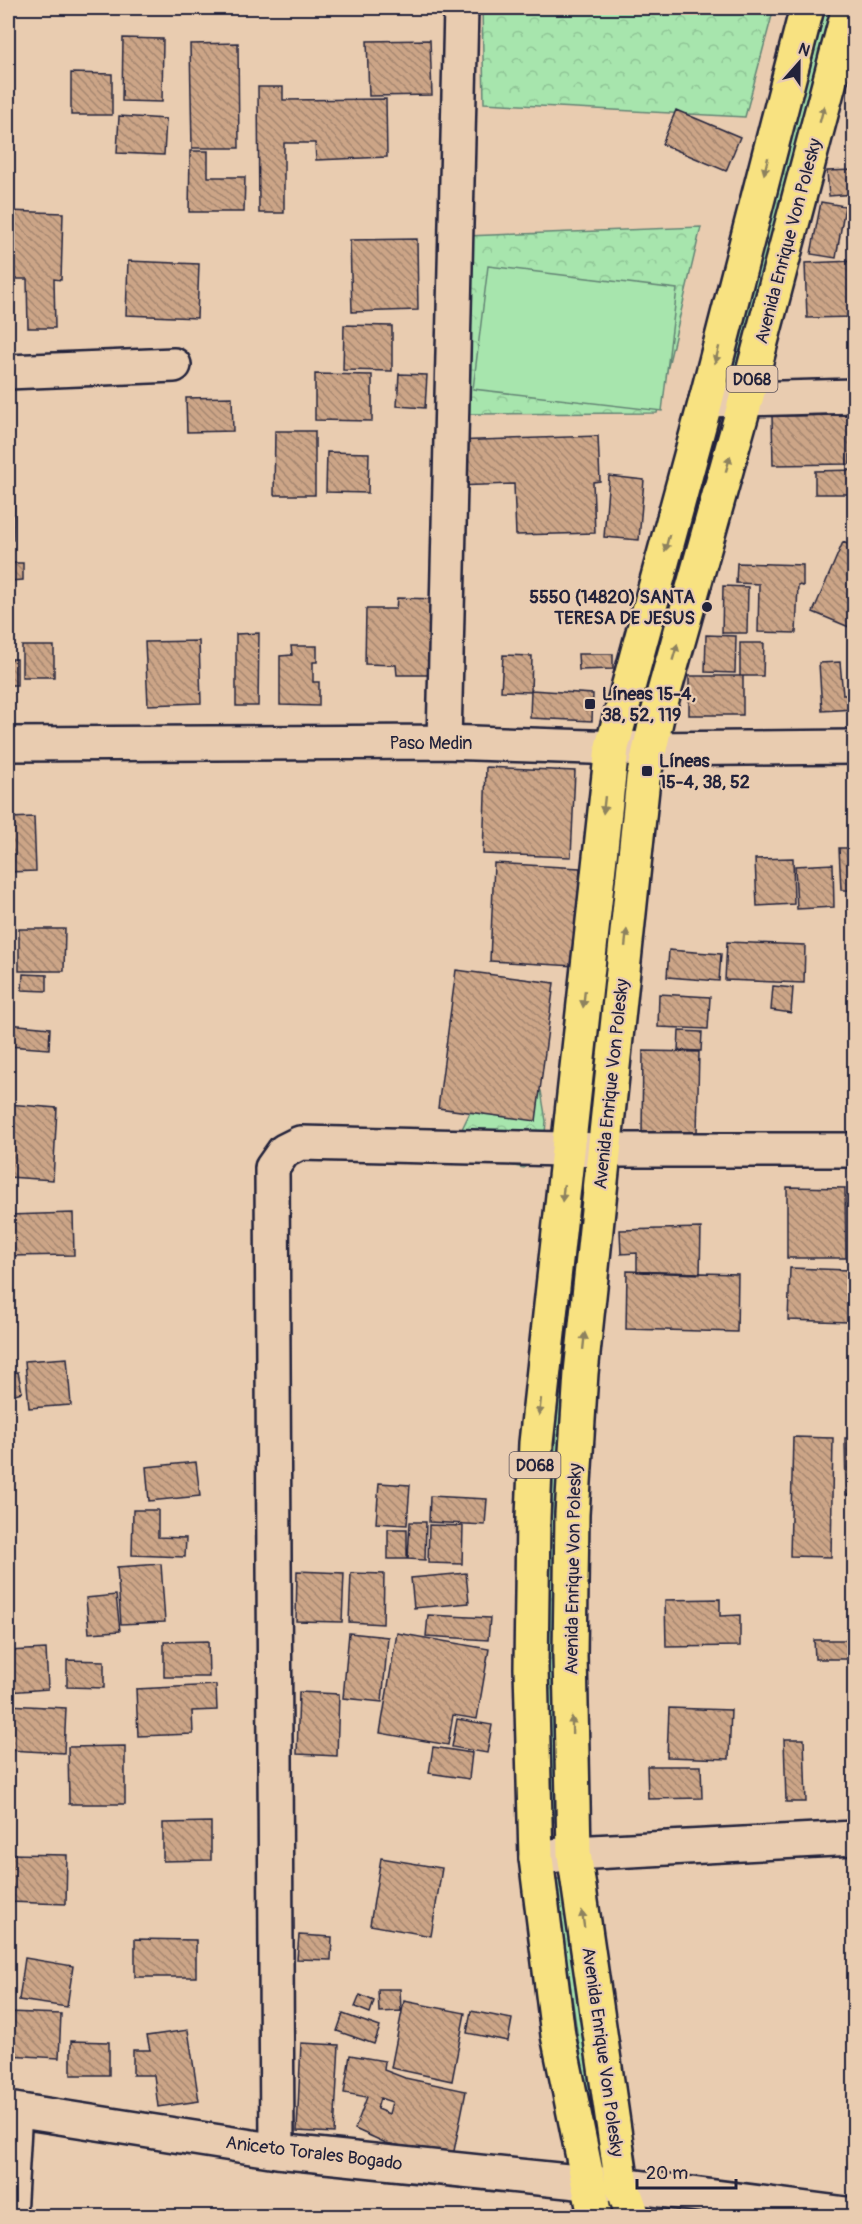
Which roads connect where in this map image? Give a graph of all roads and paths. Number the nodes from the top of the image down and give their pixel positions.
1 (461, 8) edge
2 (807, 8) edge
3 (849, 8) edge
4 (174, 365) dead end
5 (8, 372) edge
6 (855, 396) edge
7 (746, 399) junction
8 (706, 400) junction
9 (444, 742) junction
10 (8, 744) edge
11 (612, 747) junction
12 (855, 747) edge
13 (650, 749) junction
14 (568, 1148) junction
15 (605, 1150) junction
16 (855, 1150) edge
17 (544, 1369) junction
18 (581, 1374) junction
19 (855, 1838) edge
20 (574, 1853) junction
21 (536, 1858) junction
22 (11, 2110) edge
23 (277, 2151) junction
24 (587, 2183) junction
25 (622, 2185) junction
26 (855, 2215) edge
27 (9, 2217) edge
28 (595, 2217) edge
29 (633, 2217) edge

1 - 9 street
2 -> 8 main road, Avenida Enrique Von Polesky / D068
7 -> 3 main road, Avenida Enrique Von Polesky / D068
4 - 5 street
6 - 7 street
7 - 8 street
13 -> 7 main road, Avenida Enrique Von Polesky / D068
8 -> 11 main road, Avenida Enrique Von Polesky / D068
9 - 10 street, Paso Medin
9 - 11 street, Paso Medin
11 - 13 street, Paso Medin
11 -> 14 main road, Avenida Enrique Von Polesky / D068
12 - 13 street, Paso Medin
15 -> 13 main road, Avenida Enrique Von Polesky / D068
14 - 15 street
14 -> 17 main road, Avenida Enrique Von Polesky / D068
14 - 23 street
15 - 16 street
18 -> 15 main road, Avenida Enrique Von Polesky / D068
17 - 18 main road
17 -> 21 main road, Avenida Enrique Von Polesky / D068
20 -> 18 main road, Avenida Enrique Von Polesky / D068
19 - 20 street
20 - 21 street
25 -> 20 main road, Avenida Enrique Von Polesky / D068
21 - 24 main road, Avenida Enrique Von Polesky / D068
22 - 23 street, Aniceto Torales Bogado
22 - 27 street
23 - 24 street, Aniceto Torales Bogado
24 - 25 street, Aniceto Torales Bogado
24 - 28 main road, D068
25 - 26 street, Aniceto Torales Bogado
25 - 29 main road, D068

